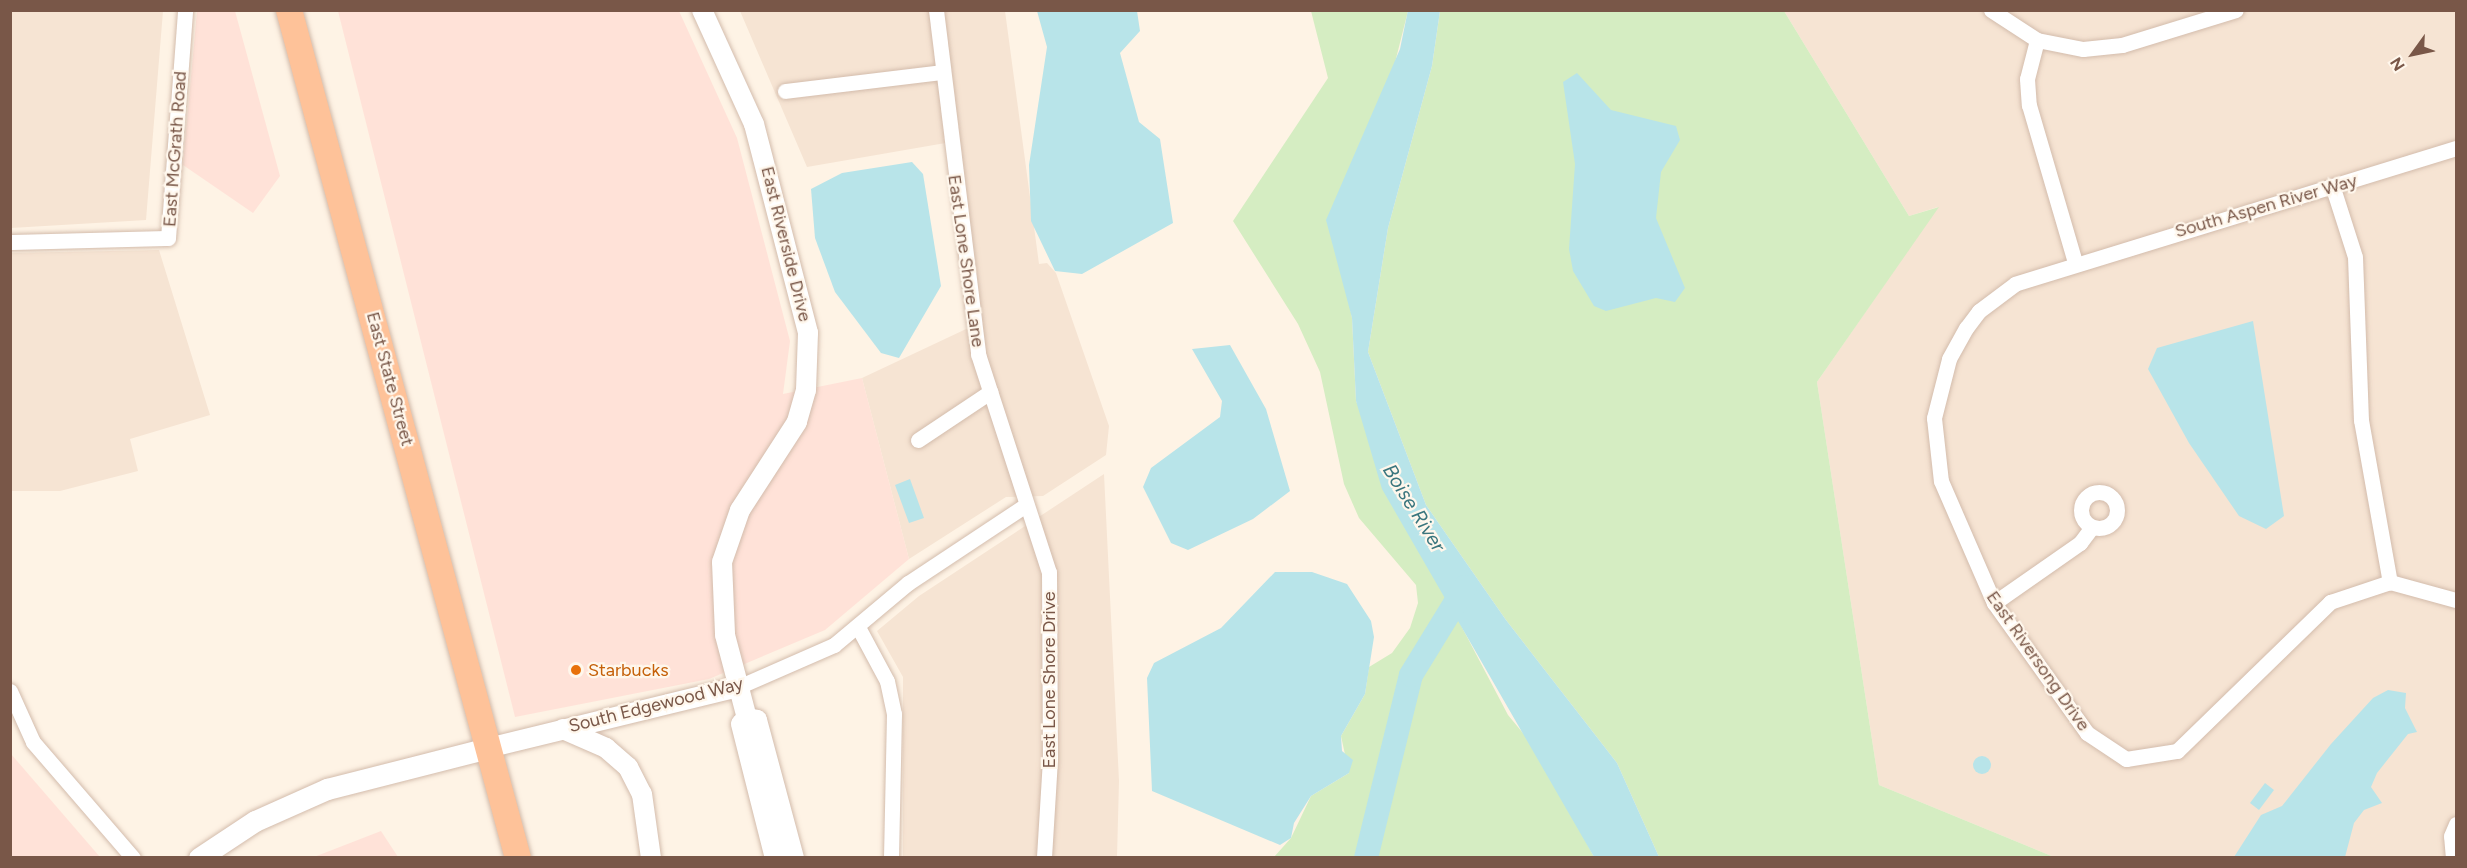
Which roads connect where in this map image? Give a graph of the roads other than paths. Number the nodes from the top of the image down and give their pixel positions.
1 (185, 10) edge
2 (289, 10) edge
3 (702, 10) edge
4 (936, 10) edge
5 (1992, 10) edge
6 (2236, 10) edge
7 (2212, 14) edge
8 (2037, 40) junction
9 (942, 72) junction
10 (785, 91) dead end
11 (2457, 148) edge
12 (2333, 188) junction
13 (10, 242) edge
14 (2075, 262) junction
15 (990, 392) junction
16 (918, 440) dead end
17 (1026, 506) junction
18 (2092, 527) dead end
19 (2390, 582) junction
20 (2457, 600) edge
21 (1994, 603) junction
22 (858, 627) junction
23 (738, 687) junction
24 (10, 691) edge
25 (747, 718) junction
26 (563, 729) junction
27 (488, 748) junction
28 (2457, 824) edge
29 (133, 858) edge
30 (199, 858) edge
31 (518, 858) edge
32 (651, 858) edge
33 (775, 858) edge
34 (794, 858) edge
35 (891, 858) edge
36 (1044, 858) edge
37 (2453, 858) edge

1 - 13 street, East McGrath Road
2 - 27 highway, East State Street
3 - 23 street, East Riverside Drive
4 - 9 street, East Lone Shore Lane
5 - 8 street
6 - 7 street
7 - 8 street
8 - 14 street
9 - 10 street
9 - 15 street, East Lone Shore Lane
11 - 12 street, South Aspen River Way
12 - 14 street, South Aspen River Way
12 - 19 street
14 - 21 street, East Riversong Drive
15 - 16 street
15 - 17 street, East Lone Shore Lane
17 - 22 street, South Edgewood Way
17 - 36 street, East Lone Shore Drive
18 - 21 street
19 - 20 street
19 - 21 street, East Riversong Drive
22 - 23 street, South Edgewood Way
22 - 35 street
23 - 25 street, East Riverside Drive
23 - 26 street, South Edgewood Way
24 - 29 street
25 - 33 street, East Riverside Drive
25 - 34 street, East Riverside Drive
26 - 27 street, South Edgewood Way
26 - 32 street
27 - 30 main road
27 - 31 highway, East State Street
28 - 37 street

